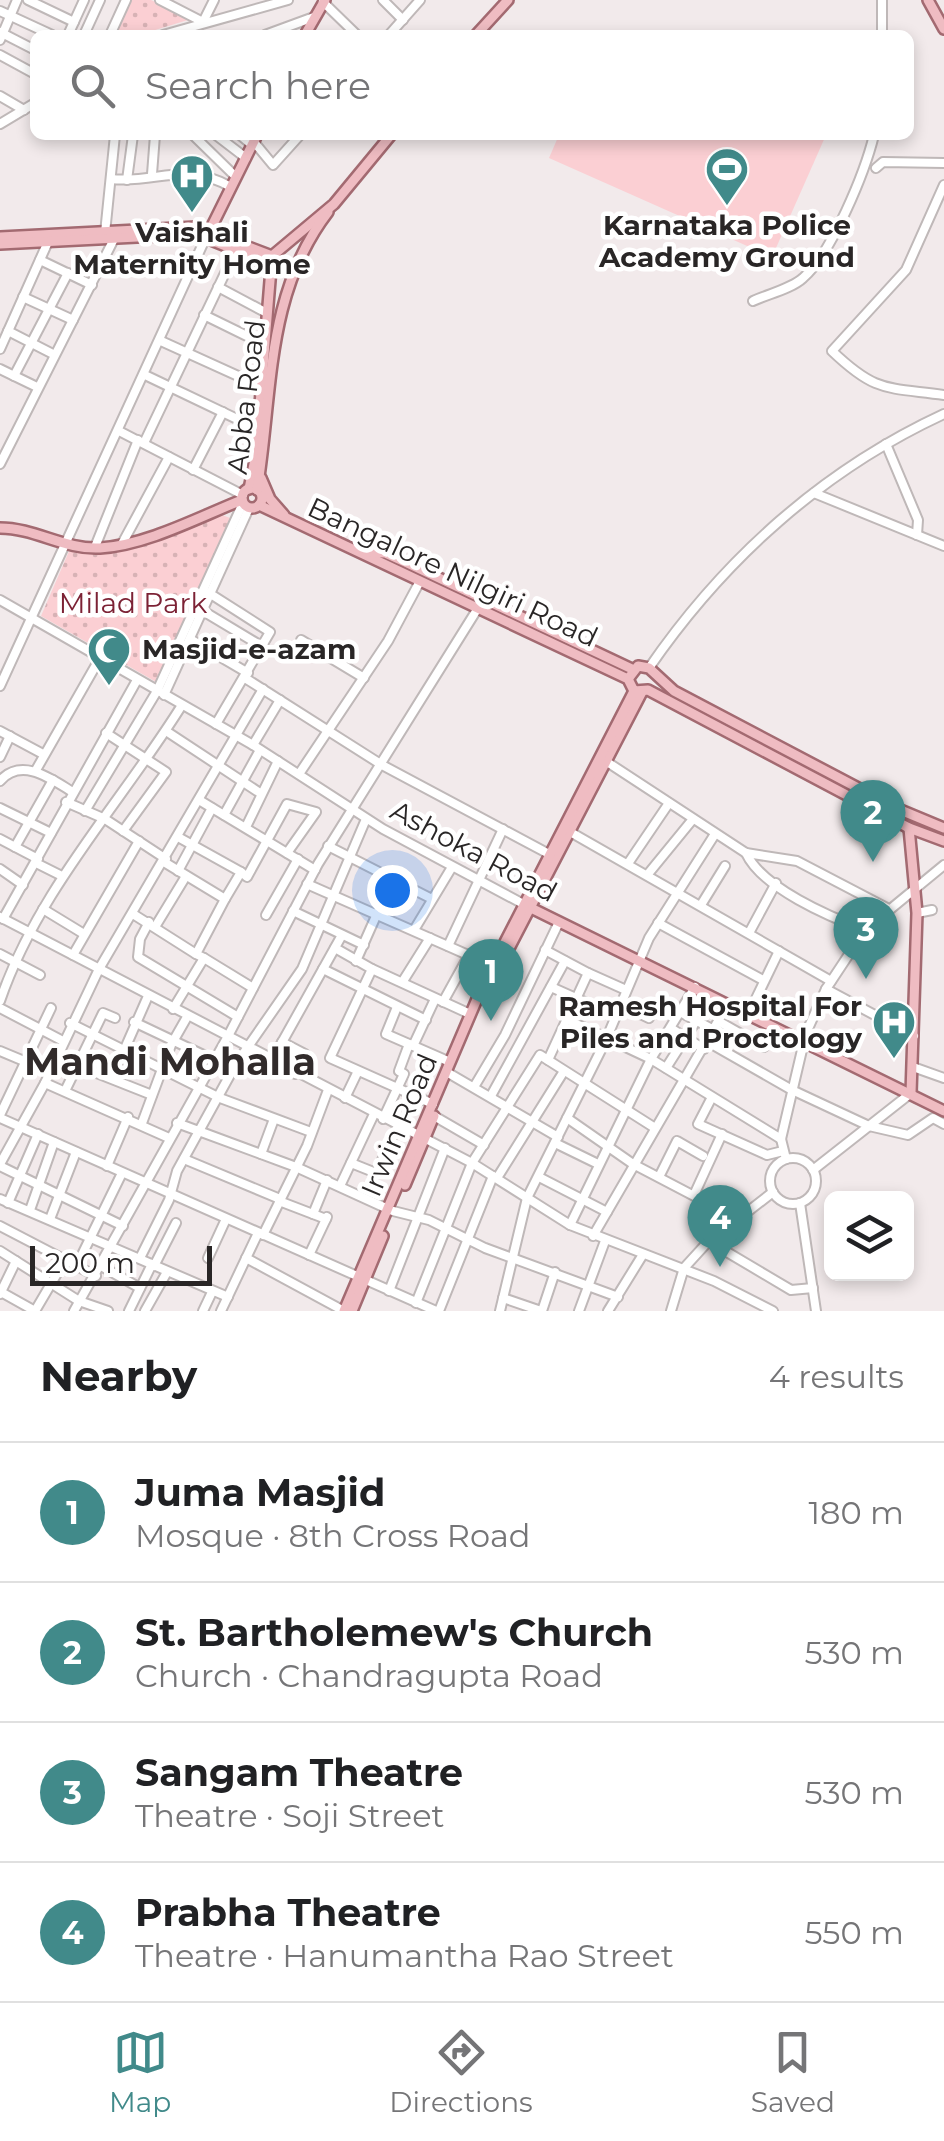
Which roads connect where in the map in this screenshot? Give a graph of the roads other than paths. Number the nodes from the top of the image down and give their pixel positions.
1 (18, 0) edge
2 (28, 0) edge
3 (100, 0) edge
4 (126, 0) edge
5 (160, 0) edge
6 (191, 0) edge
7 (214, 0) edge
8 (257, 0) edge
9 (288, 0) edge
10 (382, 0) edge
11 (420, 0) edge
12 (508, 0) edge
13 (882, 0) edge
14 (928, 0) edge
15 (324, 1) edge
16 (80, 2) edge
17 (269, 2) edge
18 (0, 11) edge
19 (185, 13) junction
20 (10, 16) junction
21 (314, 17) junction
22 (402, 20) junction
23 (74, 22) junction
24 (203, 22) junction
25 (944, 29) edge
26 (41, 30) edge
27 (70, 30) edge
28 (86, 30) edge
29 (112, 30) edge
30 (178, 30) edge
31 (279, 30) edge
32 (308, 30) edge
33 (352, 30) edge
34 (393, 30) edge
35 (481, 30) edge
36 (882, 30) edge
37 (1, 35) edge
38 (30, 48) edge
39 (0, 55) edge
40 (30, 71) edge
41 (0, 96) edge
42 (30, 106) edge
43 (24, 110) junction
44 (0, 124) edge
45 (115, 140) edge
46 (132, 140) edge
47 (155, 140) edge
48 (197, 140) edge
49 (223, 140) edge
50 (296, 140) edge
51 (387, 140) edge
52 (872, 140) edge
53 (254, 141) edge
54 (246, 158) junction
55 (944, 163) edge
56 (876, 168) dead end
57 (152, 174) junction
58 (111, 178) junction
59 (127, 180) junction
60 (234, 182) junction
61 (944, 185) edge
62 (334, 204) junction
63 (208, 234) junction
64 (108, 235) junction
65 (0, 240) edge
66 (47, 244) junction
67 (236, 250) junction
68 (40, 260) junction
69 (271, 260) junction
70 (68, 273) junction
71 (92, 285) junction
72 (218, 287) junction
73 (267, 291) junction
74 (23, 296) junction
75 (753, 301) dead end
76 (50, 309) junction
77 (266, 312) junction
78 (204, 314) junction
79 (278, 315) junction
80 (73, 320) junction
81 (5, 331) edge
82 (160, 341) junction
83 (31, 344) junction
84 (263, 344) junction
85 (0, 349) edge
86 (186, 352) junction
87 (54, 354) junction
88 (0, 369) edge
89 (145, 375) junction
90 (14, 376) junction
91 (170, 386) junction
92 (260, 386) junction
93 (37, 387) junction
94 (944, 395) edge
95 (224, 412) junction
96 (944, 414) edge
97 (258, 429) junction
98 (119, 431) junction
99 (141, 442) junction
100 (886, 444) junction
101 (169, 457) junction
102 (0, 464) edge
103 (262, 465) junction
104 (193, 470) junction
105 (814, 493) junction
106 (249, 499) junction
107 (287, 518) junction
108 (0, 528) edge
109 (917, 535) junction
110 (123, 542) junction
111 (66, 544) junction
112 (944, 546) edge
113 (95, 547) junction
114 (362, 552) junction
115 (419, 583) junction
116 (207, 592) junction
117 (2, 605) edge
118 (478, 608) junction
119 (202, 612) junction
120 (29, 618) junction
121 (190, 639) junction
122 (301, 640) dead end
123 (263, 647) junction
124 (100, 658) junction
125 (652, 673) junction
126 (630, 674) junction
127 (246, 676) junction
128 (364, 678) junction
129 (137, 680) junction
130 (0, 686) edge
131 (263, 689) junction
132 (641, 691) junction
133 (161, 693) junction
134 (280, 700) junction
135 (182, 705) junction
136 (216, 724) junction
137 (0, 731) edge
138 (166, 731) junction
139 (106, 732) junction
140 (328, 732) junction
141 (235, 735) junction
142 (10, 736) junction
143 (127, 744) junction
144 (256, 747) junction
145 (43, 754) junction
146 (0, 757) edge
147 (149, 758) junction
148 (603, 760) junction
149 (278, 761) junction
150 (220, 762) junction
151 (382, 765) junction
152 (36, 770) junction
153 (298, 774) junction
154 (0, 780) edge
155 (53, 780) junction
156 (242, 782) junction
157 (72, 791) junction
158 (262, 794) junction
159 (199, 800) junction
160 (66, 802) junction
161 (669, 803) junction
162 (287, 804) junction
163 (0, 808) edge
164 (212, 808) junction
165 (350, 808) junction
166 (86, 810) junction
167 (224, 815) junction
168 (366, 819) junction
169 (693, 819) junction
170 (105, 820) junction
171 (28, 822) junction
172 (246, 827) junction
173 (909, 828) junction
174 (944, 828) edge
175 (503, 829) junction
176 (123, 831) junction
177 (572, 832) junction
178 (50, 833) junction
179 (715, 834) junction
180 (178, 837) junction
181 (0, 838) edge
182 (267, 840) junction
183 (139, 841) junction
184 (944, 841) edge
185 (14, 846) junction
186 (194, 846) junction
187 (328, 846) junction
188 (287, 853) junction
189 (746, 853) junction
190 (549, 854) junction
191 (348, 857) junction
192 (298, 859) junction
193 (37, 861) junction
194 (165, 861) junction
195 (629, 862) junction
196 (944, 865) edge
197 (452, 866) junction
198 (724, 866) dead end
199 (0, 869) edge
200 (315, 870) junction
201 (241, 872) junction
202 (182, 873) junction
203 (648, 874) junction
204 (62, 876) junction
205 (392, 880) junction
206 (480, 882) junction
207 (776, 883) junction
208 (307, 884) junction
209 (23, 885) junction
210 (914, 890) junction
211 (678, 892) junction
212 (330, 895) junction
213 (225, 899) junction
214 (432, 899) junction
215 (701, 905) junction
216 (530, 908) junction
217 (889, 909) junction
218 (43, 910) junction
219 (932, 910) dead end
220 (293, 911) junction
221 (917, 913) junction
222 (132, 914) junction
223 (266, 915) dead end
224 (376, 916) junction
225 (1, 918) edge
226 (559, 922) junction
227 (658, 923) junction
228 (318, 924) junction
229 (152, 925) junction
230 (414, 930) junction
231 (864, 930) junction
232 (30, 933) junction
233 (749, 933) junction
234 (84, 934) junction
235 (342, 935) junction
236 (430, 938) junction
237 (364, 945) junction
238 (448, 946) junction
239 (335, 948) junction
240 (545, 950) junction
241 (779, 951) junction
242 (0, 954) edge
243 (73, 955) junction
244 (469, 955) junction
245 (200, 956) junction
246 (638, 959) junction
247 (356, 961) junction
248 (564, 961) junction
249 (15, 962) junction
250 (493, 966) junction
251 (372, 968) junction
252 (323, 969) junction
253 (99, 970) junction
254 (588, 972) junction
255 (135, 974) dead end
256 (40, 975) dead end
257 (764, 980) junction
258 (403, 981) junction
259 (187, 984) junction
260 (829, 985) junction
261 (128, 986) junction
262 (551, 987) junction
263 (694, 987) junction
264 (252, 988) junction
265 (360, 989) junction
266 (626, 990) junction
267 (148, 996) junction
268 (578, 999) junction
269 (439, 1000) junction
270 (0, 1004) edge
271 (728, 1004) junction
272 (620, 1005) junction
273 (397, 1007) junction
274 (52, 1008) dead end
275 (172, 1009) junction
276 (680, 1012) junction
277 (470, 1014) junction
278 (748, 1014) junction
279 (187, 1016) junction
280 (238, 1016) junction
281 (616, 1016) junction
282 (115, 1018) dead end
283 (650, 1018) dead end
284 (426, 1020) junction
285 (568, 1020) junction
286 (696, 1020) junction
287 (134, 1022) junction
288 (70, 1023) junction
289 (716, 1026) junction
290 (672, 1029) junction
291 (38, 1030) junction
292 (90, 1033) junction
293 (608, 1036) junction
294 (914, 1036) junction
295 (685, 1037) junction
296 (227, 1038) junction
297 (173, 1040) junction
298 (805, 1040) junction
299 (62, 1041) junction
300 (282, 1042) junction
301 (411, 1045) junction
302 (706, 1045) junction
303 (246, 1047) junction
304 (764, 1047) dead end
305 (124, 1048) junction
306 (0, 1050) edge
307 (56, 1057) junction
308 (651, 1059) junction
309 (24, 1060) junction
310 (214, 1060) junction
311 (548, 1060) junction
312 (272, 1062) junction
313 (450, 1062) junction
314 (76, 1064) junction
315 (162, 1066) junction
316 (913, 1066) junction
317 (666, 1068) junction
318 (358, 1071) junction
319 (564, 1071) junction
320 (295, 1074) junction
321 (450, 1074) junction
322 (112, 1078) junction
323 (944, 1078) edge
324 (687, 1080) junction
325 (45, 1082) junction
326 (583, 1085) junction
327 (199, 1086) junction
328 (474, 1086) junction
329 (397, 1088) junction
330 (328, 1090) junction
331 (792, 1090) junction
332 (65, 1091) junction
333 (911, 1093) junction
334 (492, 1094) junction
335 (152, 1095) junction
336 (712, 1096) junction
337 (220, 1098) junction
338 (344, 1098) junction
339 (434, 1104) junction
340 (509, 1105) junction
341 (626, 1108) junction
342 (944, 1111) edge
343 (378, 1116) junction
344 (434, 1116) junction
345 (0, 1117) edge
346 (128, 1117) junction
347 (567, 1118) junction
348 (274, 1119) junction
349 (532, 1121) junction
350 (142, 1123) junction
351 (177, 1123) junction
352 (944, 1124) edge
353 (398, 1126) junction
354 (869, 1126) junction
355 (22, 1127) junction
356 (656, 1128) junction
357 (311, 1132) junction
358 (690, 1132) dead end
359 (200, 1133) junction
360 (38, 1134) junction
361 (722, 1134) junction
362 (169, 1138) junction
363 (421, 1138) junction
364 (782, 1139) junction
365 (556, 1140) junction
366 (54, 1142) junction
367 (484, 1145) junction
368 (684, 1145) junction
369 (607, 1146) junction
370 (445, 1148) junction
371 (76, 1152) junction
372 (261, 1154) junction
373 (784, 1155) junction
374 (703, 1156) dead end
375 (184, 1158) junction
376 (351, 1163) junction
377 (472, 1163) junction
378 (598, 1164) junction
379 (633, 1164) junction
380 (0, 1165) edge
381 (106, 1166) junction
382 (296, 1167) junction
383 (813, 1170) junction
384 (122, 1173) junction
385 (21, 1176) junction
386 (540, 1176) junction
387 (495, 1177) junction
388 (659, 1178) junction
389 (327, 1180) junction
390 (40, 1184) junction
391 (147, 1184) junction
392 (340, 1186) junction
393 (773, 1192) junction
394 (60, 1193) junction
395 (169, 1195) junction
396 (694, 1195) junction
397 (527, 1198) junction
398 (279, 1200) junction
399 (581, 1200) junction
400 (5, 1202) edge
401 (800, 1203) junction
402 (30, 1210) junction
403 (391, 1210) junction
404 (606, 1212) junction
405 (0, 1214) edge
406 (100, 1214) junction
407 (313, 1214) junction
408 (417, 1218) junction
409 (50, 1219) junction
410 (226, 1219) junction
411 (740, 1220) junction
412 (176, 1223) dead end
413 (570, 1225) junction
414 (0, 1226) edge
415 (123, 1226) junction
416 (446, 1228) junction
417 (261, 1234) junction
418 (91, 1236) junction
419 (593, 1236) junction
420 (470, 1237) junction
421 (605, 1241) junction
422 (710, 1242) junction
423 (111, 1247) junction
424 (0, 1252) edge
425 (309, 1255) junction
426 (642, 1256) junction
427 (140, 1258) junction
428 (208, 1258) dead end
429 (246, 1258) junction
430 (512, 1258) junction
431 (65, 1260) junction
432 (16, 1261) junction
433 (77, 1265) junction
434 (153, 1265) junction
435 (101, 1266) junction
436 (684, 1268) junction
437 (167, 1272) junction
438 (555, 1272) junction
439 (96, 1276) junction
440 (362, 1278) junction
441 (53, 1283) junction
442 (589, 1285) junction
443 (140, 1288) junction
444 (813, 1288) junction
445 (389, 1290) junction
446 (212, 1292) junction
447 (0, 1293) edge
448 (618, 1296) junction
449 (228, 1298) junction
450 (503, 1298) junction
451 (79, 1301) junction
452 (416, 1303) junction
453 (102, 1310) edge
454 (35, 1311) edge
455 (74, 1311) edge
456 (128, 1311) edge
457 (145, 1311) edge
458 (203, 1311) edge
459 (221, 1311) edge
460 (344, 1311) edge
461 (352, 1311) edge
462 (438, 1311) edge
463 (500, 1311) edge
464 (542, 1311) edge
465 (579, 1311) edge
466 (608, 1311) edge
467 (671, 1311) edge
468 (773, 1311) edge
469 (816, 1311) edge

1 - 20 street
2 - 23 street
3 - 28 street
4 - 29 street
5 - 19 street
6 - 19 street
7 - 24 street
8 - 17 street
9 - 17 street
10 - 22 street
11 - 22 street
12 - 35 main road
13 - 36 street
14 - 25 main road
15 - 21 main road
15 - 33 street
16 - 23 street
17 - 24 street
18 - 20 street
19 - 24 street
20 - 26 street
20 - 37 street
21 - 31 street
21 - 32 main road
22 - 34 street
23 - 27 street
24 - 30 street
37 - 38 street
39 - 40 street
41 - 43 street
42 - 43 street
43 - 44 street
45 - 58 street
46 - 59 street
47 - 57 street
48 - 60 street
49 - 54 street
50 - 53 street
51 - 62 main road, Abba Road
52 - 75 street
53 - 54 main road
54 - 60 main road
55 - 56 street
57 - 59 street
57 - 60 street
58 - 59 street
58 - 64 street
60 - 63 main road
61 - 94 street
62 - 69 main road, Abba Road
62 - 79 main road, Abba Road
63 - 64 main road
63 - 67 main road
63 - 69 main road
63 - 82 street
64 - 65 main road
64 - 66 main road
64 - 71 street
65 - 66 main road
66 - 68 street
67 - 69 main road
67 - 72 street
68 - 70 street
68 - 74 street
69 - 73 main road
70 - 71 street
70 - 76 street
71 - 80 street
72 - 77 street
72 - 78 street
73 - 77 main road
73 - 79 main road
74 - 76 street
74 - 81 street
76 - 80 street
76 - 83 street
77 - 84 main road
78 - 84 street
78 - 86 street
79 - 103 main road, Abba Road
80 - 87 street
81 - 83 street
81 - 85 street
82 - 86 street
82 - 89 street
83 - 87 street
83 - 90 street
84 - 92 main road
86 - 91 street
86 - 92 street
87 - 93 street
88 - 90 street
89 - 91 street
89 - 98 street
90 - 93 street
91 - 95 street
91 - 99 street
92 - 97 main road
93 - 102 street
95 - 97 street
95 - 104 street
96 - 100 street
97 - 106 main road
98 - 99 street
98 - 111 street
99 - 101 street
99 - 113 street
100 - 105 street
100 - 109 street
101 - 104 street
101 - 110 street
103 - 106 main road, Abba Road
103 - 107 main road
104 - 106 street
105 - 109 street
105 - 125 street
106 - 107 main road, Bangalore Nilgiri Road
106 - 110 main road
106 - 116 street
107 - 114 main road, Bangalore Nilgiri Road
108 - 111 main road
109 - 112 street
110 - 113 main road
111 - 113 main road
111 - 120 street
114 - 115 main road, Bangalore Nilgiri Road
114 - 126 main road
115 - 118 main road, Bangalore Nilgiri Road
115 - 128 street
116 - 119 street
116 - 123 street
116 - 133 street
117 - 120 street, Ashoka Road
118 - 126 main road, Bangalore Nilgiri Road
118 - 151 street
119 - 121 street
119 - 123 street
120 - 124 street, Ashoka Road
120 - 130 street
121 - 127 street
121 - 133 street
122 - 128 street
123 - 127 street
124 - 129 street, Ashoka Road
124 - 145 street
125 - 126 main road, Bangalore Nilgiri Road
125 - 174 main road
126 - 132 main road
127 - 131 street
127 - 136 street
128 - 140 street
129 - 133 street, Ashoka Road
129 - 139 street
131 - 134 street
131 - 141 street
132 - 148 main road, Irwin Road
132 - 173 main road
133 - 135 street, Ashoka Road
133 - 143 street
134 - 140 street
134 - 144 street
135 - 136 street, Ashoka Road
135 - 138 street
136 - 141 street, Ashoka Road
137 - 142 street
138 - 147 street
138 - 150 street
139 - 143 street
139 - 157 street
140 - 151 street
140 - 153 street
141 - 144 street, Ashoka Road
141 - 150 street
142 - 145 street
142 - 146 street
143 - 147 street
143 - 166 street
144 - 149 street, Ashoka Road
144 - 156 street
145 - 152 street
147 - 170 street
147 - 176 street
148 - 161 street
148 - 177 main road, Irwin Road
148 - 190 main road, Irwin Road
149 - 153 street, Ashoka Road
149 - 158 street
150 - 156 street
150 - 159 street
151 - 165 street
151 - 175 street
152 - 154 street
152 - 155 street
153 - 165 street, Ashoka Road
155 - 157 street
155 - 171 street
156 - 158 street
156 - 167 street
157 - 160 street
158 - 162 street
158 - 172 street
159 - 164 street
159 - 180 street
160 - 166 street
160 - 178 street
161 - 169 street
161 - 195 street
162 - 182 street
162 - 188 street
163 - 171 street
164 - 167 street
164 - 186 street
165 - 168 street, Ashoka Road
165 - 187 street
166 - 170 street
167 - 172 street
168 - 191 street
168 - 197 street, Ashoka Road
169 - 179 street
169 - 203 street
170 - 176 street
170 - 204 street
171 - 178 street
171 - 185 street
172 - 182 street
173 - 184 main road
173 - 210 main road
175 - 190 street
175 - 206 street
176 - 183 street
177 - 195 street
177 - 216 main road, Irwin Road
178 - 193 street
179 - 189 street
179 - 211 street
180 - 186 street
180 - 194 street
181 - 185 street
182 - 188 street
182 - 201 street
183 - 194 street
183 - 234 street
185 - 193 street
186 - 201 street
186 - 202 street
187 - 191 street
187 - 200 street
188 - 192 street
189 - 207 street
189 - 217 street
190 - 216 main road, Irwin Road
191 - 205 street
191 - 212 street
192 - 200 street
192 - 223 street
193 - 204 street
193 - 209 street
194 - 202 street
194 - 222 street
195 - 203 street
196 - 210 street
197 - 206 street, Ashoka Road
197 - 214 street
198 - 215 street
199 - 209 street
200 - 208 street
201 - 213 street
202 - 213 street
202 - 229 street
203 - 211 street
204 - 218 street
205 - 214 street
205 - 224 street
206 - 216 street, Ashoka Road
206 - 238 street
207 - 231 street
207 - 233 street
208 - 212 street
208 - 220 street
209 - 225 street
210 - 217 street
210 - 221 main road
211 - 215 street
211 - 227 street
212 - 224 street
212 - 228 street
213 - 245 street
214 - 230 street
215 - 233 street
216 - 226 main road, Ashoka Road
216 - 250 main road, Irwin Road
216 - 321 main road, Irwin Road
217 - 231 street
218 - 232 street
218 - 234 street
219 - 221 street
220 - 228 street
220 - 264 street
221 - 294 main road
222 - 229 street
222 - 253 street
224 - 230 street
224 - 237 street
225 - 232 street
226 - 240 street
226 - 246 main road, Ashoka Road
227 - 246 street
227 - 257 street
228 - 235 street
228 - 303 street
229 - 245 street
229 - 259 street
230 - 236 street
231 - 260 street
232 - 243 street
232 - 249 street
233 - 241 street
234 - 243 street
235 - 237 street
235 - 239 street
236 - 238 street
236 - 258 street
237 - 247 street
238 - 244 street
239 - 247 street
239 - 252 street
240 - 248 street
240 - 328 street
241 - 257 street
241 - 260 street
242 - 249 street
243 - 253 street
244 - 250 street
244 - 269 street
245 - 259 street
245 - 264 street
246 - 263 main road, Ashoka Road
246 - 266 street
247 - 251 street
248 - 254 street
248 - 262 street
249 - 256 street
249 - 270 street
250 - 277 main road, Irwin Road
251 - 258 street
251 - 265 street
252 - 265 street
252 - 300 street
253 - 261 street
253 - 288 street
254 - 266 street
254 - 268 street
255 - 261 street
257 - 278 street
258 - 269 street
259 - 275 street
259 - 280 street
260 - 294 street
260 - 298 street
261 - 267 street
262 - 268 street
262 - 334 street
263 - 271 main road, Ashoka Road
263 - 276 street
264 - 280 street
265 - 273 street
265 - 318 street
266 - 272 street
267 - 275 street
267 - 287 street
268 - 281 street
268 - 285 street
269 - 277 street
269 - 284 street
270 - 291 street
271 - 278 main road, Ashoka Road
271 - 289 street
272 - 281 street
272 - 283 street
273 - 284 street
273 - 301 street
274 - 291 street
275 - 279 street
276 - 286 street
276 - 290 street
277 - 313 main road, Irwin Road
278 - 298 main road, Ashoka Road
279 - 296 street
279 - 297 street
280 - 296 street
281 - 293 street
282 - 292 street
284 - 301 street
285 - 293 street
285 - 311 street
286 - 289 street
286 - 295 street
287 - 297 street
287 - 305 street
288 - 292 street
288 - 299 street
289 - 302 street
289 - 304 street
290 - 295 street
290 - 308 street
291 - 299 street
291 - 309 street
292 - 305 street
292 - 314 street
293 - 308 street
293 - 326 street
294 - 316 main road
295 - 302 street
295 - 317 street
296 - 303 street
296 - 310 street
297 - 310 street
297 - 315 street
298 - 331 street
298 - 333 main road, Ashoka Road
299 - 307 street
300 - 312 street
300 - 320 street
301 - 313 street
301 - 329 street
302 - 324 street
302 - 331 street
303 - 312 street
303 - 337 street
305 - 315 street
305 - 322 street
306 - 309 street
307 - 314 street
307 - 325 street
308 - 317 street
308 - 341 street
309 - 345 street
310 - 327 street
311 - 319 street
311 - 340 street
312 - 320 street
313 - 339 main road, Irwin Road
314 - 322 street
314 - 332 street
315 - 327 street
315 - 335 street
316 - 323 street
316 - 333 main road
317 - 324 street
318 - 329 street
318 - 338 street
319 - 326 street
319 - 349 street
320 - 330 street
321 - 328 street
321 - 344 main road, Irwin Road
322 - 335 street
324 - 336 street
324 - 356 street
325 - 332 street
325 - 355 street
326 - 341 street
326 - 347 street
327 - 337 street
327 - 351 street
328 - 334 street
329 - 339 street
329 - 343 street
330 - 338 street
330 - 357 street
331 - 354 street
331 - 364 street
332 - 346 street
333 - 342 main road, Ashoka Road
333 - 354 street
334 - 340 street
335 - 350 street
336 - 361 street
336 - 364 street
337 - 348 street
337 - 359 street
338 - 343 street
339 - 363 main road, Irwin Road
340 - 349 street
340 - 367 street
341 - 356 street
341 - 369 street
343 - 353 street
343 - 376 street
344 - 363 main road, Irwin Road
344 - 367 street
345 - 355 street
346 - 350 street
346 - 381 street
347 - 365 street
347 - 369 street
348 - 357 street
348 - 372 street
349 - 365 street
349 - 387 street
350 - 362 street
351 - 359 street
351 - 362 street
352 - 354 street
353 - 363 street
353 - 376 street
354 - 383 street
355 - 360 street
355 - 380 street
356 - 379 street
357 - 382 street
358 - 368 street
359 - 372 street
359 - 375 street
360 - 366 street
360 - 385 street
361 - 373 street
361 - 396 street
362 - 391 street
363 - 370 street
363 - 403 main road, Irwin Road
364 - 373 street
365 - 378 street
365 - 386 street
366 - 371 street
366 - 390 street
367 - 377 street
368 - 374 street
368 - 388 street
369 - 378 street
369 - 379 street
370 - 377 street
370 - 408 street
371 - 381 street
371 - 394 street
372 - 382 street
373 - 383 street
373 - 393 street
375 - 395 street
375 - 398 street
376 - 392 street
377 - 387 street
377 - 416 street
378 - 399 street
379 - 388 street
379 - 404 street
380 - 385 street
381 - 384 street
382 - 389 street
382 - 398 street
383 - 401 street
384 - 391 street
384 - 406 street
385 - 390 street
385 - 400 street
386 - 397 street
386 - 399 street
387 - 397 street
387 - 420 street
388 - 396 street
389 - 392 street
389 - 407 street
390 - 394 street
390 - 402 street
391 - 395 street
391 - 415 street
392 - 403 street
393 - 401 street
393 - 411 street
394 - 406 street
394 - 409 street
395 - 410 street
395 - 427 street
396 - 411 street
397 - 413 street
397 - 430 street
398 - 407 street
398 - 417 street
399 - 404 street
399 - 413 street
400 - 402 street
400 - 405 street
401 - 444 street
402 - 409 street
403 - 408 street
403 - 440 main road, Irwin Road
404 - 419 street
406 - 415 street
406 - 418 street
407 - 425 street
408 - 416 street
408 - 445 street
409 - 418 street
410 - 417 street
410 - 428 street
411 - 422 street
412 - 434 street
413 - 419 street
414 - 431 street
415 - 423 street
416 - 420 street
416 - 452 street
417 - 425 street
417 - 429 street
418 - 423 street
418 - 433 street
419 - 421 street
420 - 430 street
420 - 462 street
421 - 426 street
421 - 442 street
422 - 436 street
422 - 444 street
423 - 427 street
423 - 435 street
424 - 432 street
425 - 440 street
426 - 436 street
426 - 448 street
427 - 434 street
429 - 449 street
429 - 460 street
430 - 438 street
430 - 450 street
431 - 433 street
431 - 441 street
432 - 441 street
432 - 447 street
433 - 439 street
434 - 437 street
434 - 443 street
435 - 439 street
435 - 443 street
436 - 467 street
436 - 468 street
437 - 446 street
437 - 457 street
438 - 442 street
438 - 464 street
439 - 451 street
440 - 445 street
440 - 460 main road, Irwin Road
440 - 461 main road
441 - 451 street
441 - 454 street
442 - 448 street
442 - 465 street
443 - 456 street
444 - 469 street
445 - 452 street
446 - 449 street
446 - 458 street
447 - 454 street
448 - 466 street
449 - 459 street
450 - 463 street
450 - 464 street
451 - 453 street
451 - 455 street
452 - 462 street

